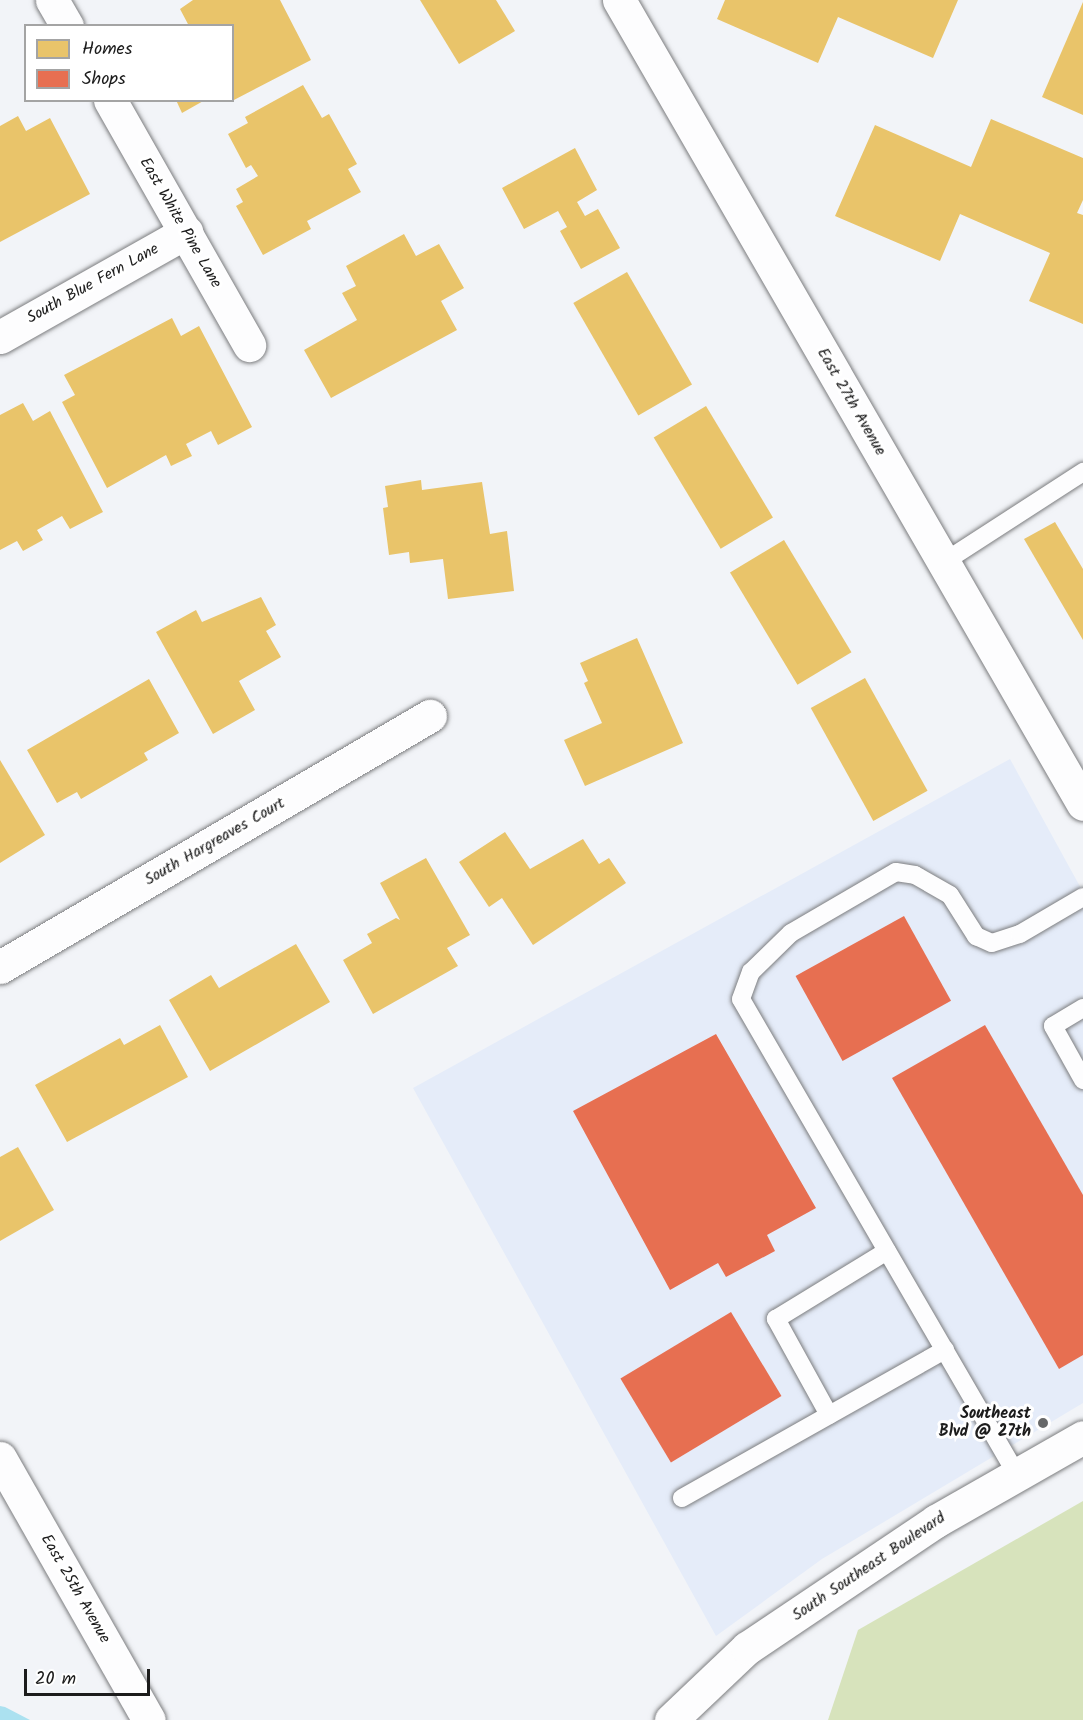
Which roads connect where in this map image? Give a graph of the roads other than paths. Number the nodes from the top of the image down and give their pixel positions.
1 (52, 0) edge
2 (619, 0) edge
3 (65, 24) edge
4 (111, 102) edge
5 (186, 232) junction
6 (0, 337) edge
7 (249, 345) dead end
8 (1083, 472) edge
9 (944, 562) junction
10 (430, 716) dead end
11 (1083, 804) edge
12 (1083, 897) edge
13 (0, 967) edge
14 (1083, 1008) edge
15 (1083, 1080) edge
16 (887, 1251) junction
17 (945, 1350) junction
18 (829, 1415) junction
19 (1083, 1437) edge
20 (0, 1458) edge
21 (1017, 1474) junction
22 (9, 1493) edge
23 (682, 1498) dead end
24 (149, 1720) edge
25 (671, 1720) edge

1 - 3 street
2 - 9 street, East 27th Avenue
4 - 5 street, East White Pine Lane
5 - 6 street, South Blue Fern Lane
5 - 7 street, East White Pine Lane
8 - 9 lane
9 - 11 street, East 27th Avenue
10 - 13 street, South Hargreaves Court
12 - 16 lane
14 - 15 lane
16 - 17 lane
16 - 18 lane
17 - 18 lane
17 - 21 lane
18 - 23 lane
19 - 21 street, South Southeast Boulevard
20 - 22 street, East 25th Avenue
21 - 25 street, South Southeast Boulevard
22 - 24 street, East 25th Avenue

